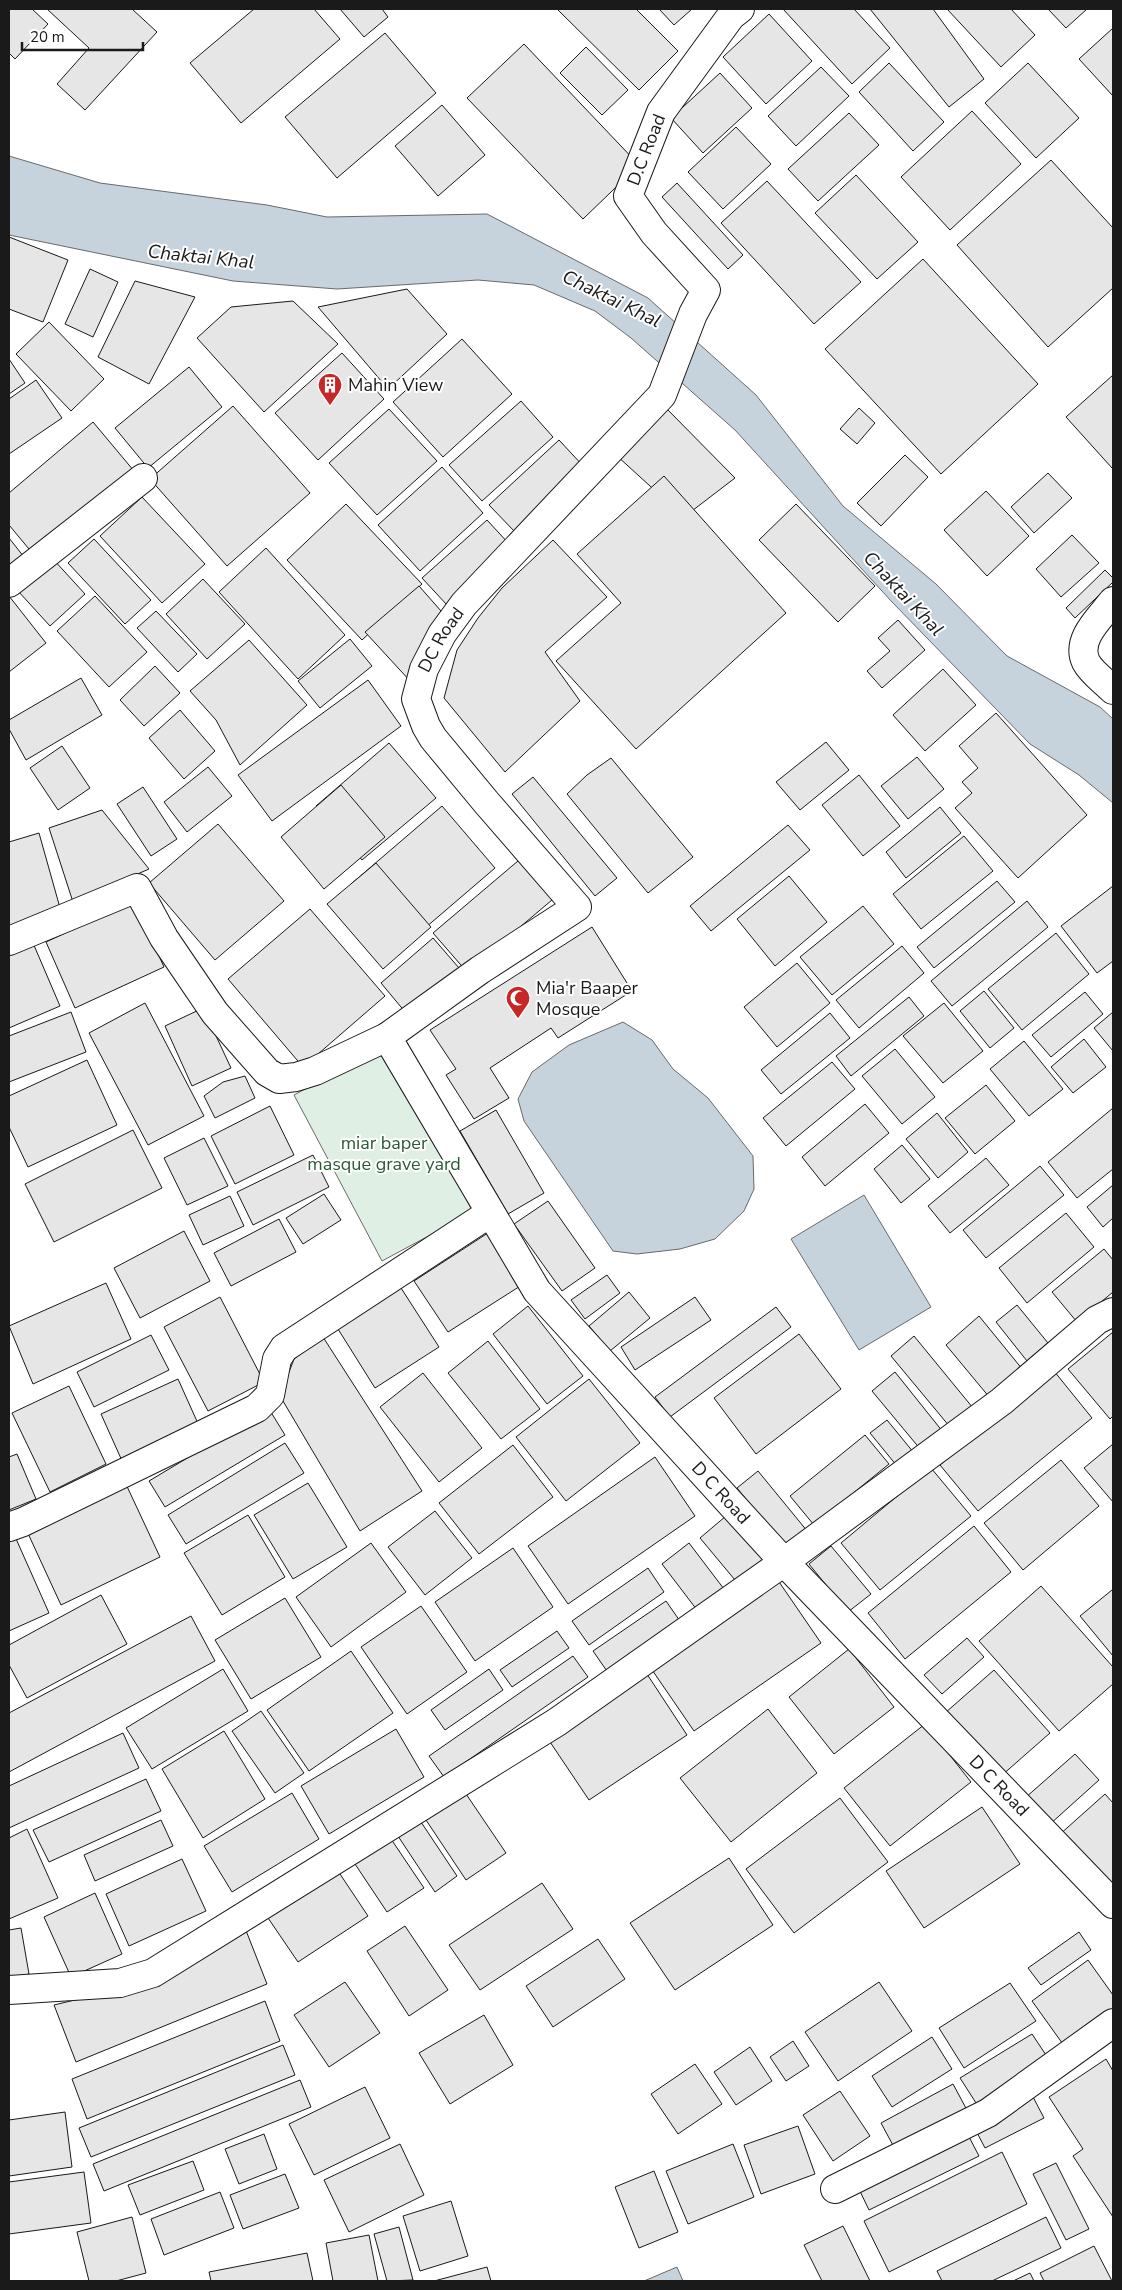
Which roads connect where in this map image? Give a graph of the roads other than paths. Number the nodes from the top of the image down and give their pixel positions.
1 (740, 9) edge
2 (662, 395) joint
3 (143, 478) dead end
4 (9, 583) edge
5 (1113, 601) edge
6 (1113, 690) edge
7 (9, 941) edge
8 (387, 1037) junction
9 (490, 1213) junction
10 (1113, 1312) edge
11 (9, 1527) edge
12 (784, 1562) junction
13 (1113, 1904) edge
14 (9, 1990) edge
15 (1113, 2023) edge
16 (835, 2189) dead end

1 - 2 street, D.C Road
2 - 8 street, DC Road
3 - 4 street
5 - 6 street
7 - 8 street
8 - 9 street, D C Road
9 - 11 street
9 - 12 street, D C Road
10 - 12 street
12 - 13 street, D C Road
12 - 14 street
15 - 16 street

